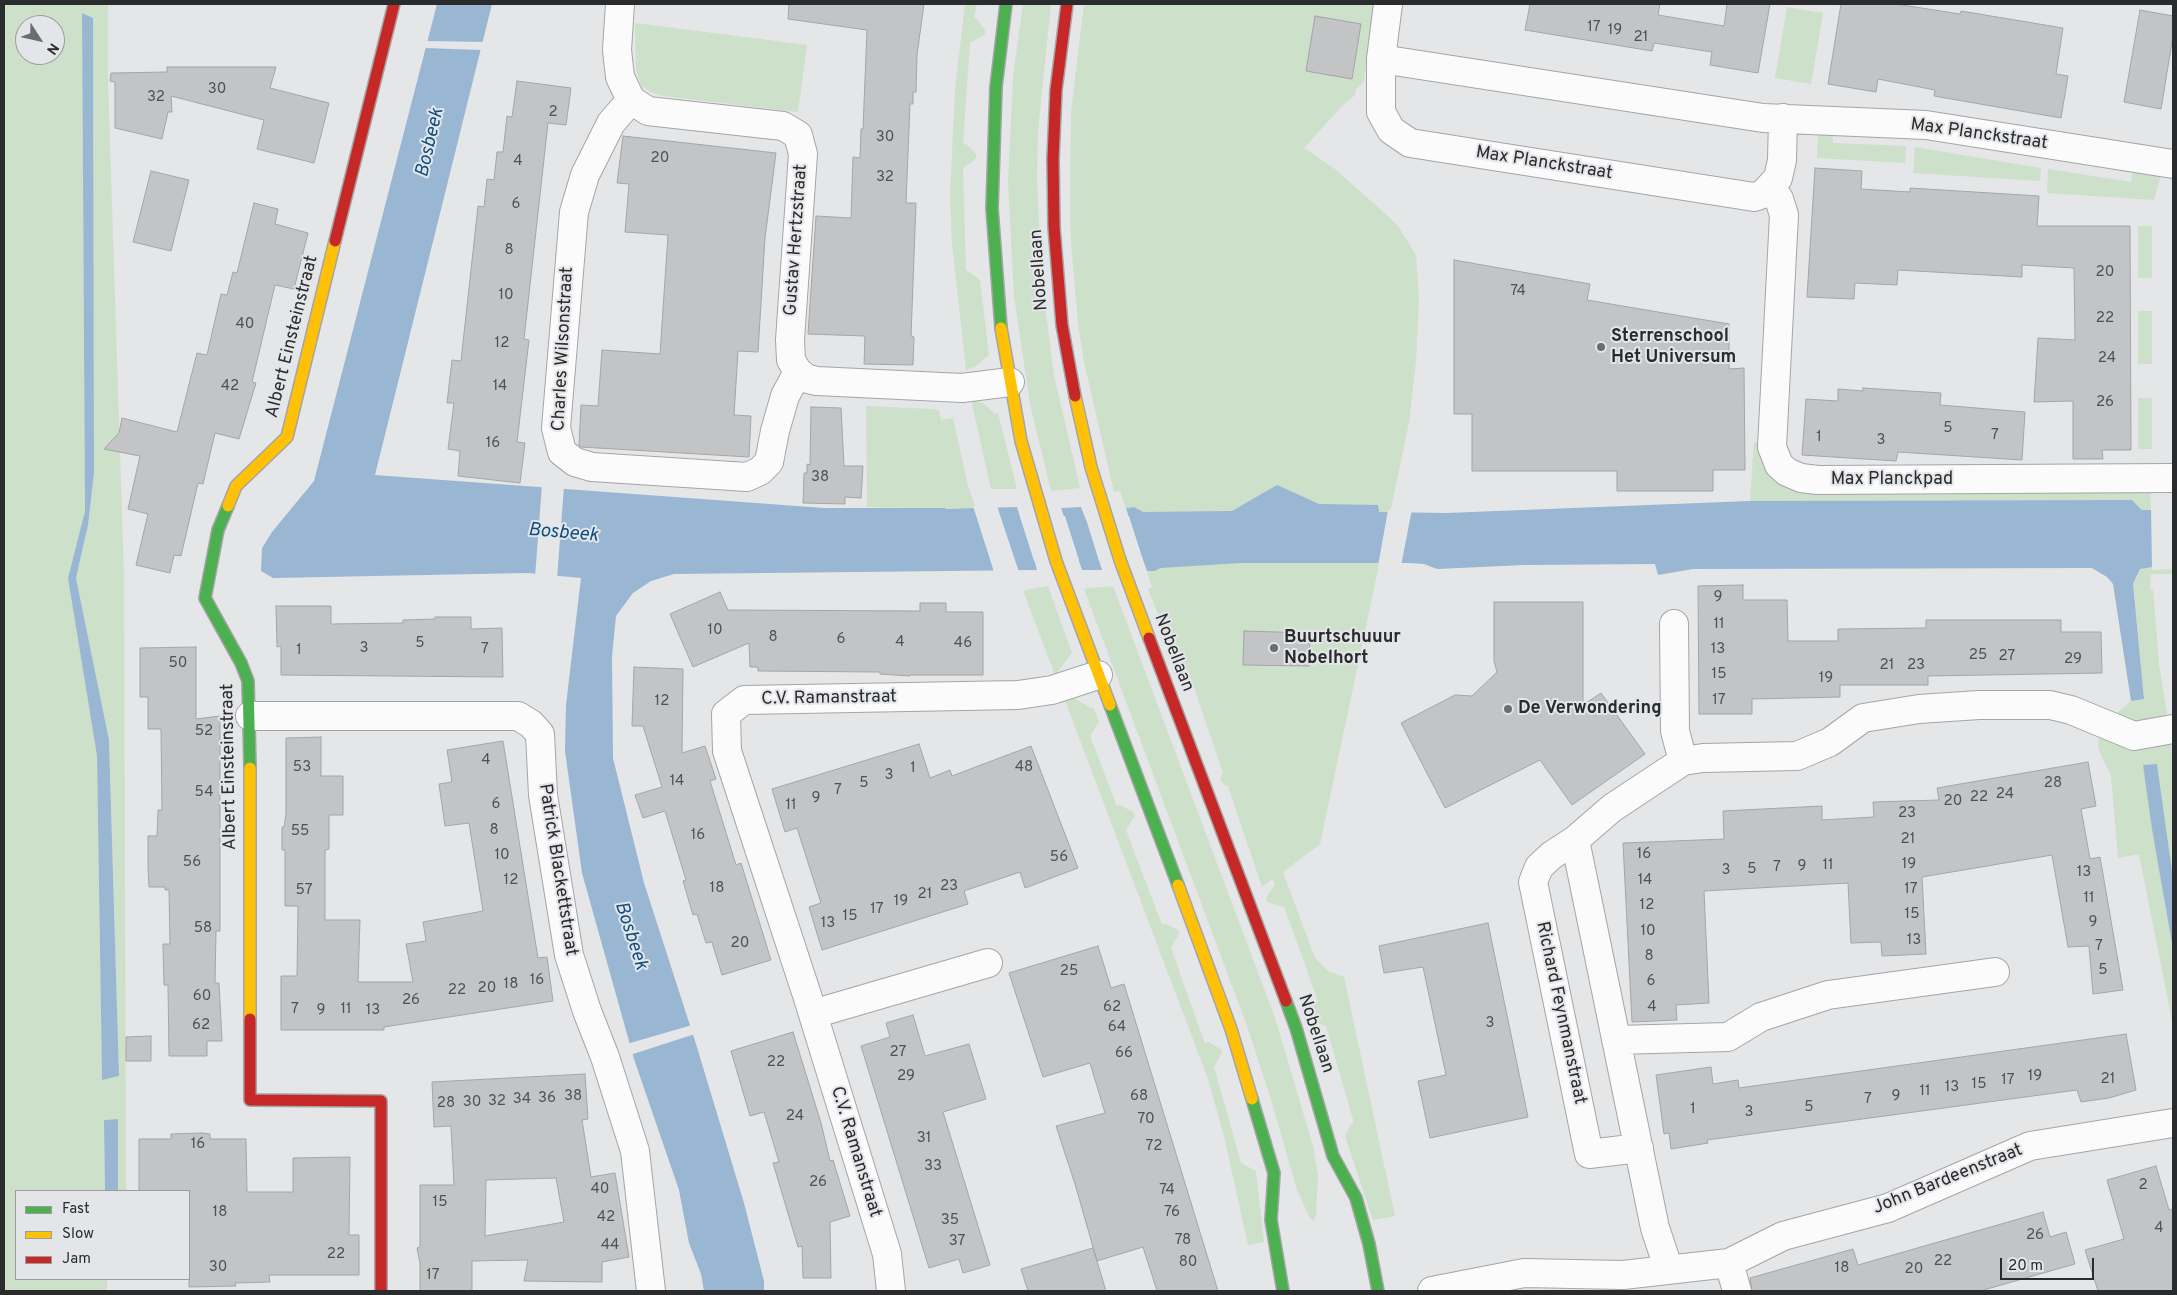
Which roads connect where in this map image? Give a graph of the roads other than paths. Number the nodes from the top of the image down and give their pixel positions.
1 (394, 4) edge
2 (620, 4) edge
3 (1006, 4) edge
4 (1067, 4) edge
5 (1388, 4) edge
6 (1381, 59) junction
7 (631, 100) junction
8 (1783, 118) junction
9 (2173, 164) edge
10 (1771, 187) junction
11 (798, 372) junction
12 (1010, 382) junction
13 (2168, 478) edge
14 (1674, 624) dead end
15 (1098, 674) junction
16 (250, 716) junction
17 (2173, 729) edge
18 (1683, 761) junction
19 (1575, 840) junction
20 (988, 963) dead end
21 (1995, 972) dead end
22 (813, 1014) junction
23 (1616, 1040) junction
24 (2173, 1123) edge
25 (1639, 1148) junction
26 (1729, 1263) junction
27 (1669, 1270) junction
28 (381, 1291) edge
29 (651, 1291) edge
30 (890, 1291) edge
31 (1283, 1291) edge
32 (1378, 1291) edge
33 (1432, 1291) edge
34 (1737, 1291) edge

1 - 16 street, Albert Einsteinstraat
2 - 7 street
3 - 12 street
4 - 32 street, Nobellaan
5 - 6 street, Max Planckstraat
6 - 8 street, Max Planckstraat
6 - 10 street, Max Planckstraat
7 - 11 street, Gustav Hertzstraat
7 - 11 street, Charles Wilsonstraat
8 - 9 street, Max Planckstraat
8 - 10 street
10 - 13 street, Max Planckpad
11 - 12 street
12 - 15 street
14 - 18 street
15 - 22 street, C.V. Ramanstraat
15 - 31 street
16 - 28 street, Albert Einsteinstraat
16 - 29 street, Patrick Blackettstraat
17 - 18 street, Richard Feynmanstraat
18 - 19 street, Richard Feynmanstraat
19 - 23 street
19 - 25 street, Richard Feynmanstraat
20 - 22 street
21 - 23 street
22 - 30 street, C.V. Ramanstraat
23 - 25 street
24 - 26 street, John Bardeenstraat
25 - 27 street
26 - 27 street, John Bardeenstraat
26 - 34 street
27 - 33 street, John Bardeenstraat

